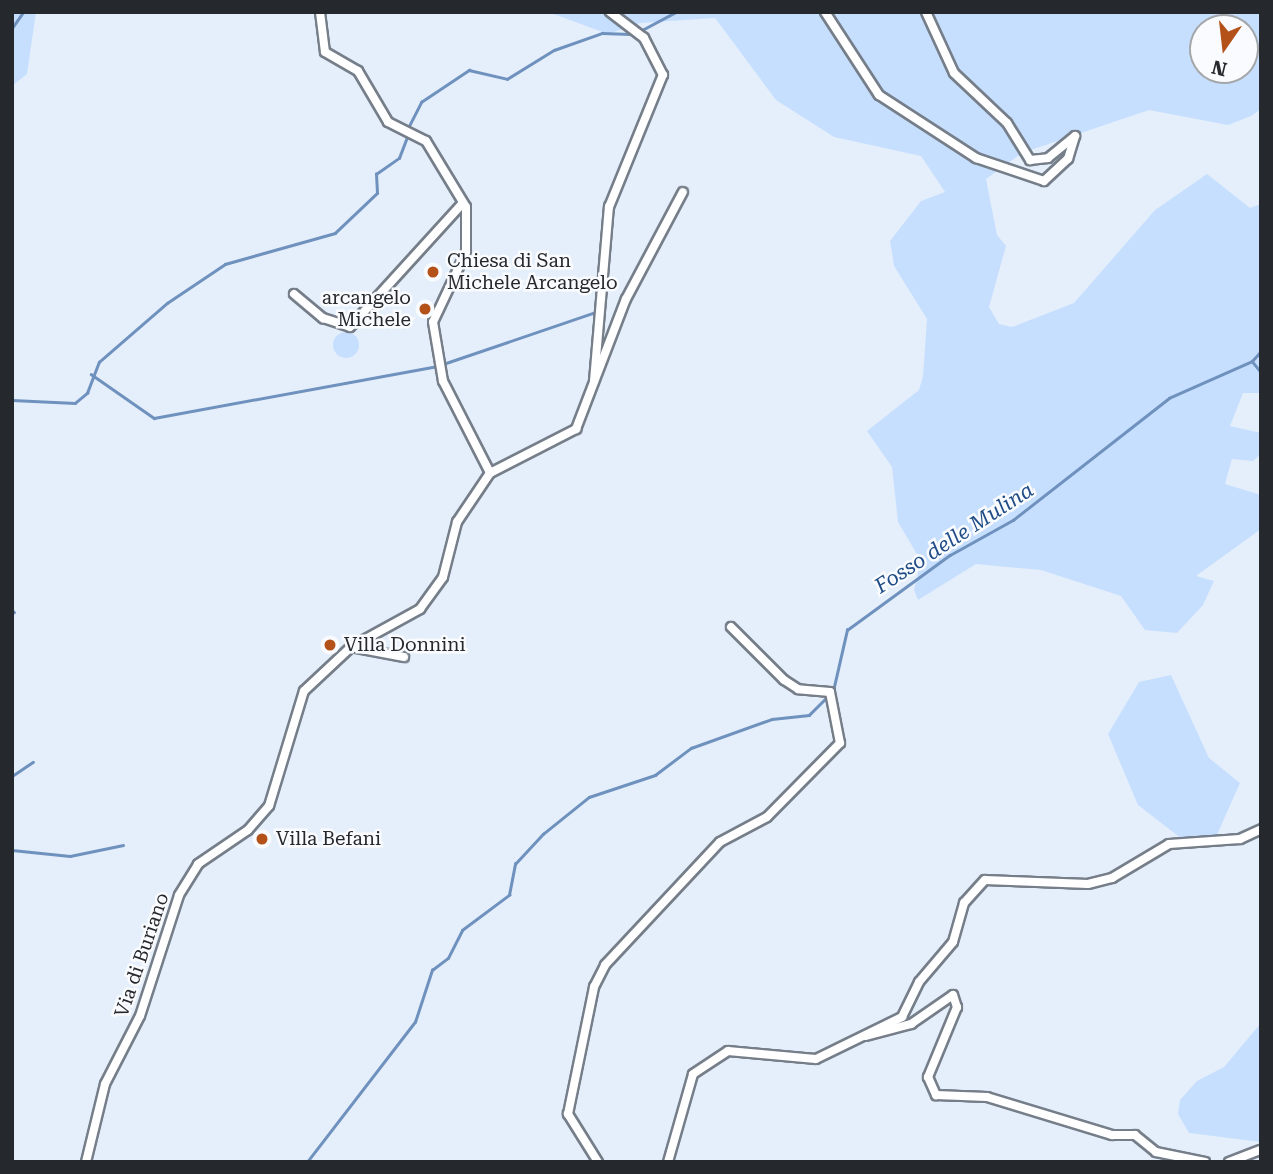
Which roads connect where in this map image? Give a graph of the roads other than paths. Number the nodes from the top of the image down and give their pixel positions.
1 (320, 12) edge
2 (610, 12) edge
3 (825, 12) edge
4 (926, 12) edge
5 (683, 192) dead end
6 (461, 205) junction
7 (294, 294) dead end
8 (594, 387) junction
9 (490, 473) junction
10 (731, 626) dead end
11 (351, 647) junction
12 (404, 657) dead end
13 (1261, 830) edge
14 (849, 1042) junction
15 (1261, 1150) edge
16 (86, 1162) edge
17 (598, 1162) edge
18 (668, 1162) edge
19 (1205, 1162) edge
20 (1229, 1162) edge

1 - 6 street
2 - 8 street
3 - 4 street
5 - 8 street, Via di Buriano
6 - 7 street
6 - 9 street
8 - 9 street, Via di Buriano
9 - 11 street, Via di Buriano
10 - 17 street
11 - 12 street
11 - 16 street, Via di Buriano
13 - 14 street
14 - 18 street
14 - 19 street
15 - 20 street

